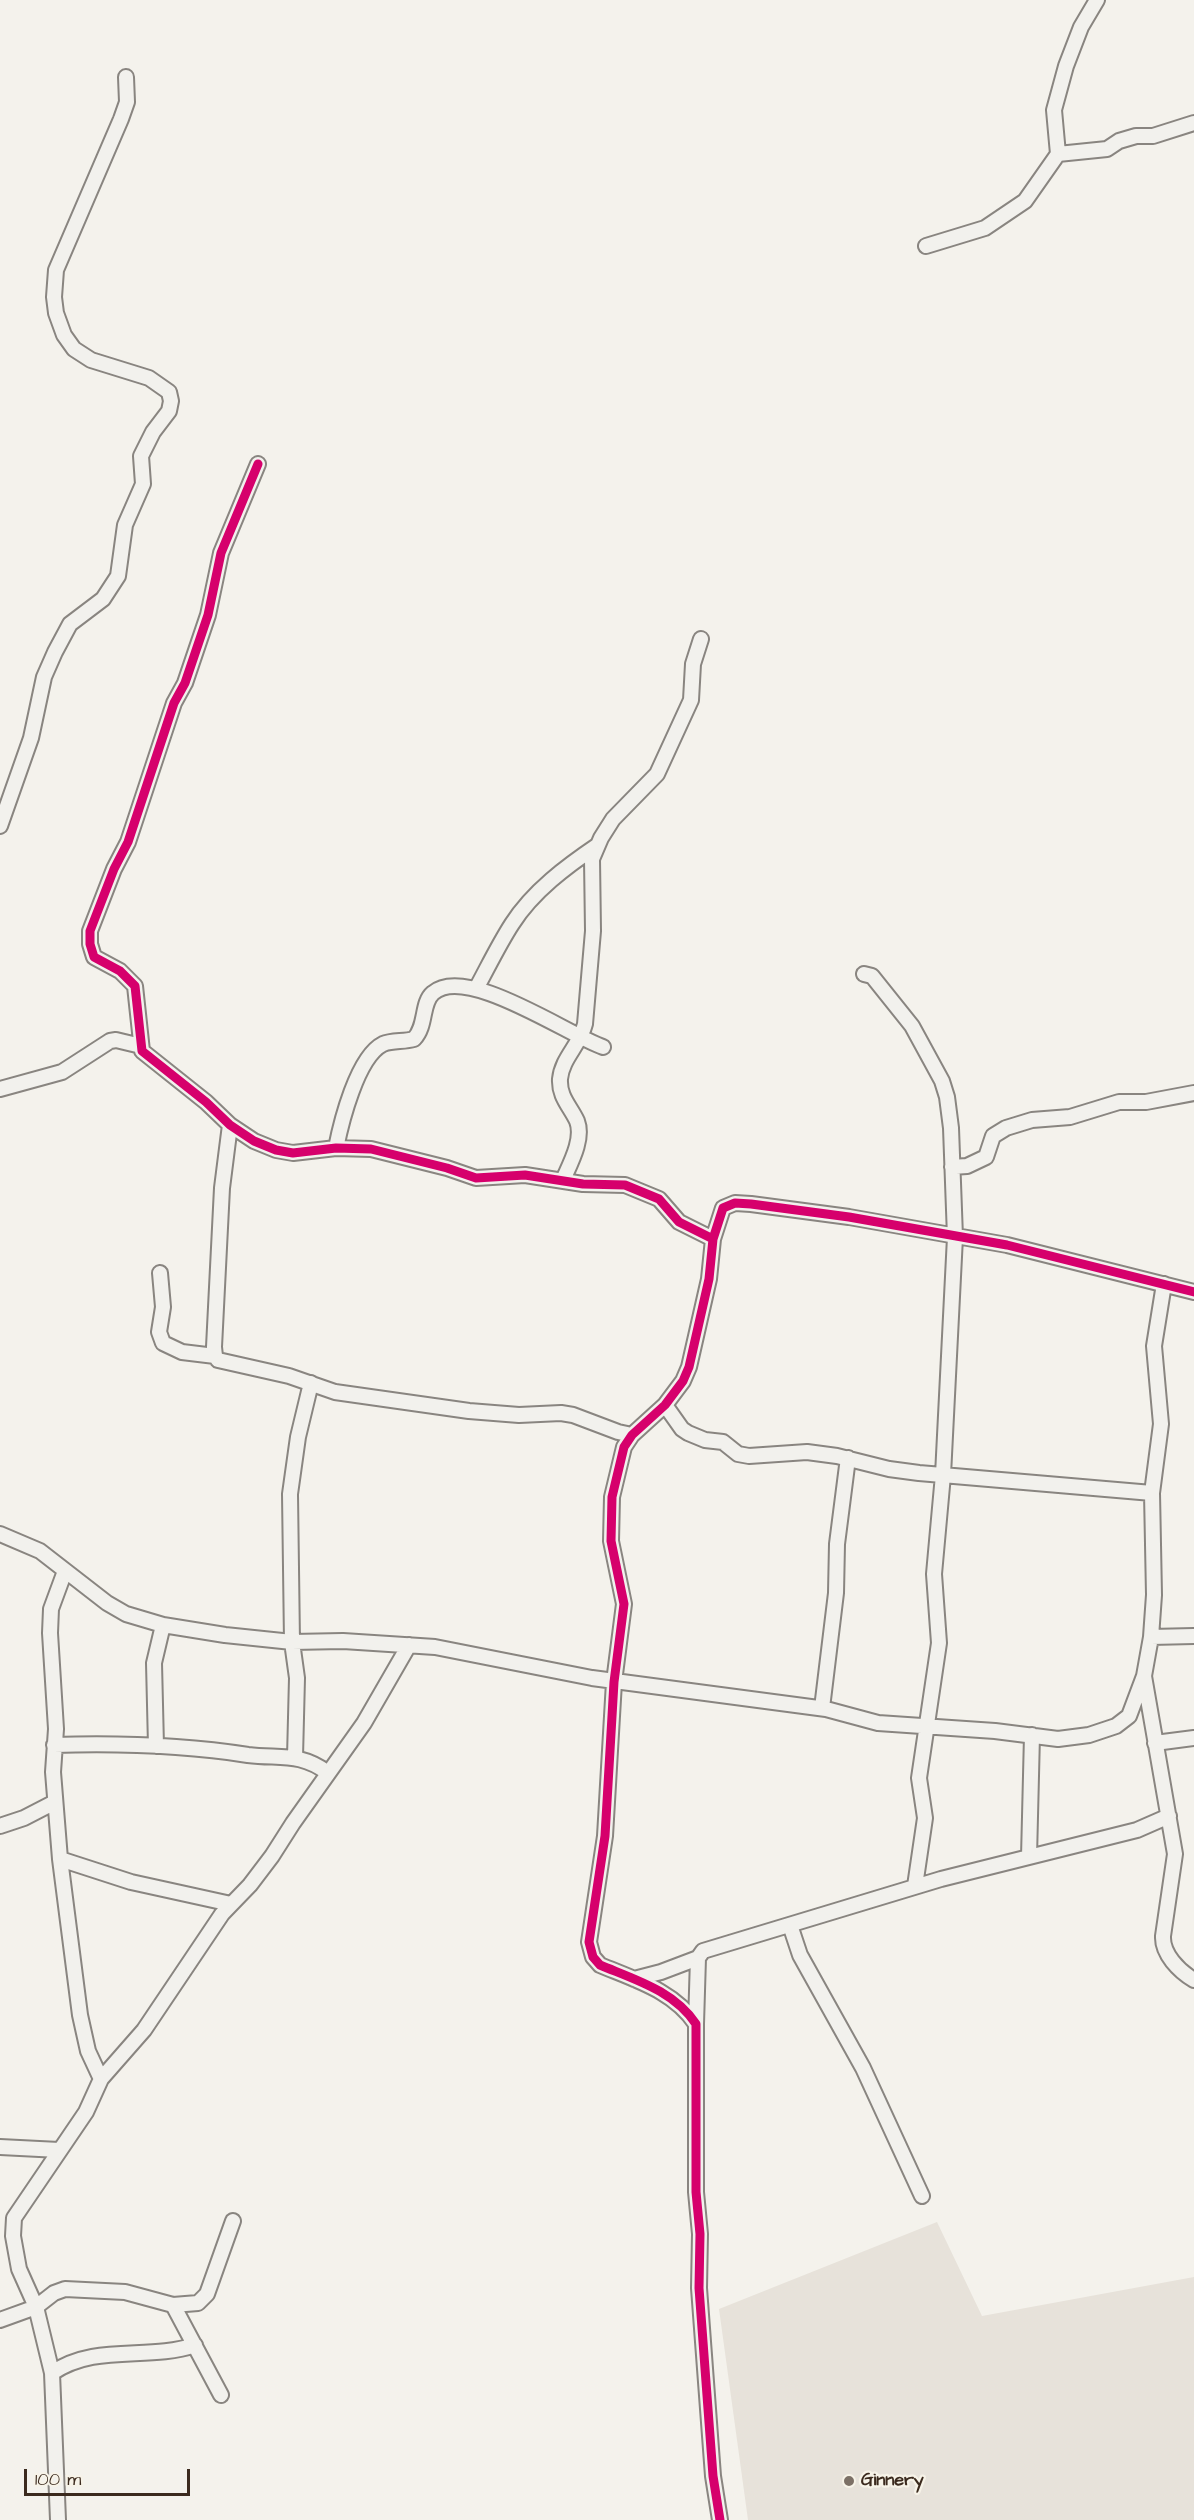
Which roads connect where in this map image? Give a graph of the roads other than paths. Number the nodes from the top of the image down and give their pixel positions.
1 (1097, 0) edge
2 (126, 76) dead end
3 (1194, 123) edge
4 (1058, 154) junction
5 (926, 246) dead end
6 (258, 464) dead end
7 (701, 639) dead end
8 (0, 826) edge
9 (598, 845) junction
10 (864, 974) dead end
11 (476, 989) junction
12 (582, 1037) junction
13 (141, 1046) junction
14 (603, 1047) dead end
15 (0, 1089) edge
16 (1194, 1093) edge
17 (230, 1125) junction
18 (336, 1148) junction
19 (952, 1167) junction
20 (563, 1180) junction
21 (955, 1237) junction
22 (712, 1239) junction
23 (160, 1273) dead end
24 (1164, 1284) junction
25 (1194, 1292) edge
26 (215, 1356) junction
27 (311, 1383) junction
28 (665, 1405) junction
29 (632, 1435) junction
30 (848, 1458) junction
31 (944, 1475) junction
32 (1152, 1493) junction
33 (0, 1534) edge
34 (65, 1571) junction
35 (163, 1625) junction
36 (1194, 1636) edge
37 (1151, 1637) junction
38 (292, 1642) junction
39 (409, 1645) junction
40 (1144, 1676) junction
41 (614, 1682) junction
42 (822, 1708) junction
43 (1150, 1715) junction
44 (1129, 1716) junction
45 (926, 1725) junction
46 (1032, 1735) junction
47 (1194, 1738) edge
48 (1155, 1743) junction
49 (54, 1745) junction
50 (156, 1746) junction
51 (295, 1757) junction
52 (328, 1773) junction
53 (55, 1802) junction
54 (1169, 1816) junction
55 (0, 1826) edge
56 (1029, 1857) junction
57 (60, 1859) junction
58 (915, 1886) junction
59 (231, 1904) junction
60 (790, 1925) junction
61 (698, 1958) junction
62 (633, 1978) junction
63 (1194, 1980) edge
64 (696, 2024) junction
65 (101, 2079) junction
66 (0, 2147) edge
67 (59, 2150) junction
68 (922, 2196) dead end
69 (233, 2221) dead end
70 (173, 2305) junction
71 (36, 2307) junction
72 (0, 2320) edge
73 (195, 2345) junction
74 (52, 2373) junction
75 (221, 2395) dead end
76 (58, 2520) edge
77 (720, 2520) edge

1 - 4 street
2 - 8 street
3 - 4 street
4 - 5 street
6 - 13 street
7 - 9 street
9 - 11 street
9 - 12 street
10 - 19 street
11 - 12 street
11 - 18 street
12 - 14 street
12 - 20 street
13 - 15 street
13 - 17 street
16 - 19 street
17 - 18 street
17 - 26 street
18 - 20 street
19 - 21 street
20 - 22 street
21 - 22 street
21 - 24 street
21 - 31 street
22 - 28 street
23 - 26 street
24 - 25 street
24 - 32 street
26 - 27 street
27 - 29 street
27 - 38 street
28 - 29 street
28 - 30 street
29 - 41 street
30 - 31 street
30 - 42 street
31 - 32 street
31 - 45 street
32 - 37 street
33 - 34 street
34 - 35 street
34 - 49 street
35 - 38 street
35 - 50 street
36 - 37 street
37 - 40 street
38 - 39 street
38 - 51 street
39 - 41 street
39 - 52 street
40 - 43 street
40 - 44 street
41 - 42 street
41 - 62 street
42 - 45 street
43 - 44 street
43 - 48 street
44 - 46 street
45 - 46 street
45 - 58 street
46 - 56 street
47 - 48 street
48 - 54 street
49 - 50 street
49 - 53 street
50 - 51 street
51 - 52 street
52 - 59 street
53 - 55 street
53 - 57 street
54 - 56 street
54 - 63 street
56 - 58 street
57 - 59 street
57 - 65 street
58 - 60 street
59 - 65 street
60 - 61 street
60 - 68 street
61 - 62 street
61 - 64 street
62 - 64 street
64 - 77 street
65 - 67 street
66 - 67 street
67 - 71 street
69 - 70 street
70 - 71 street
70 - 73 street
71 - 72 street
71 - 74 street
73 - 74 street
73 - 75 street
74 - 76 street

